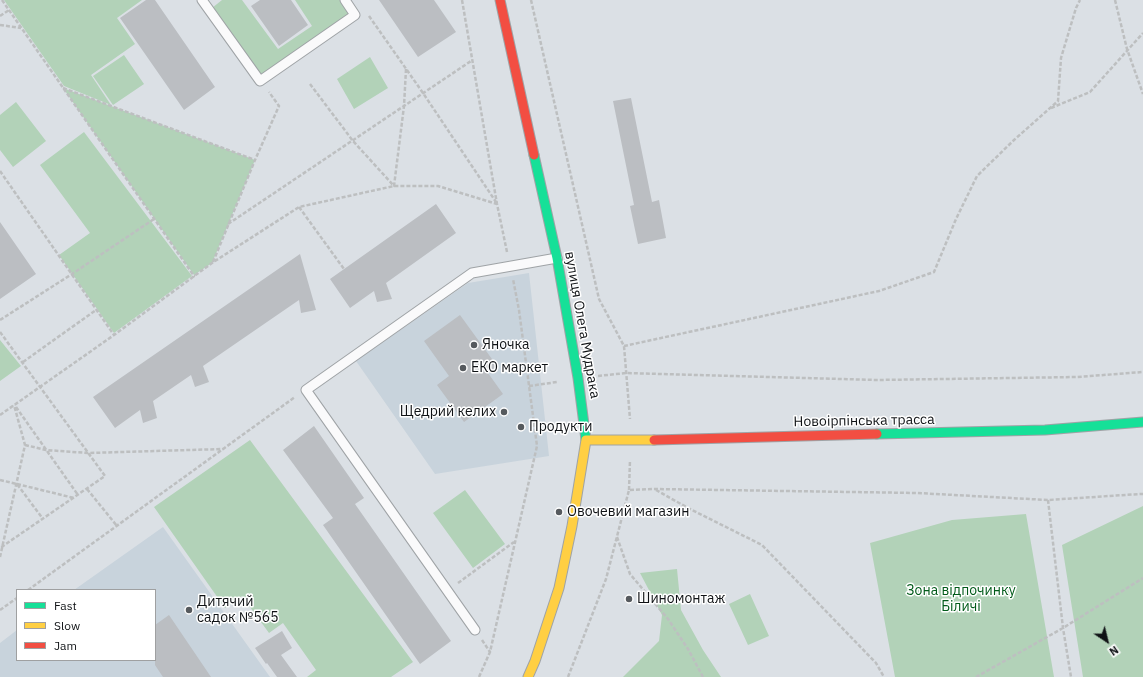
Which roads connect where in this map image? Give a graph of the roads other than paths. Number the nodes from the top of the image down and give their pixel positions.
1 (202, 0) edge
2 (345, 0) edge
3 (500, 0) edge
4 (557, 258) junction
5 (1143, 422) edge
6 (586, 440) junction
7 (475, 630) dead end
8 (528, 677) edge

1 - 2 lane
3 - 4 main road, вулиця Олега Мудрака
4 - 6 main road, вулиця Олега Мудрака
4 - 7 lane
5 - 6 main road, Новоірпінська трасса
6 - 8 main road, вулиця Олега Мудрака

